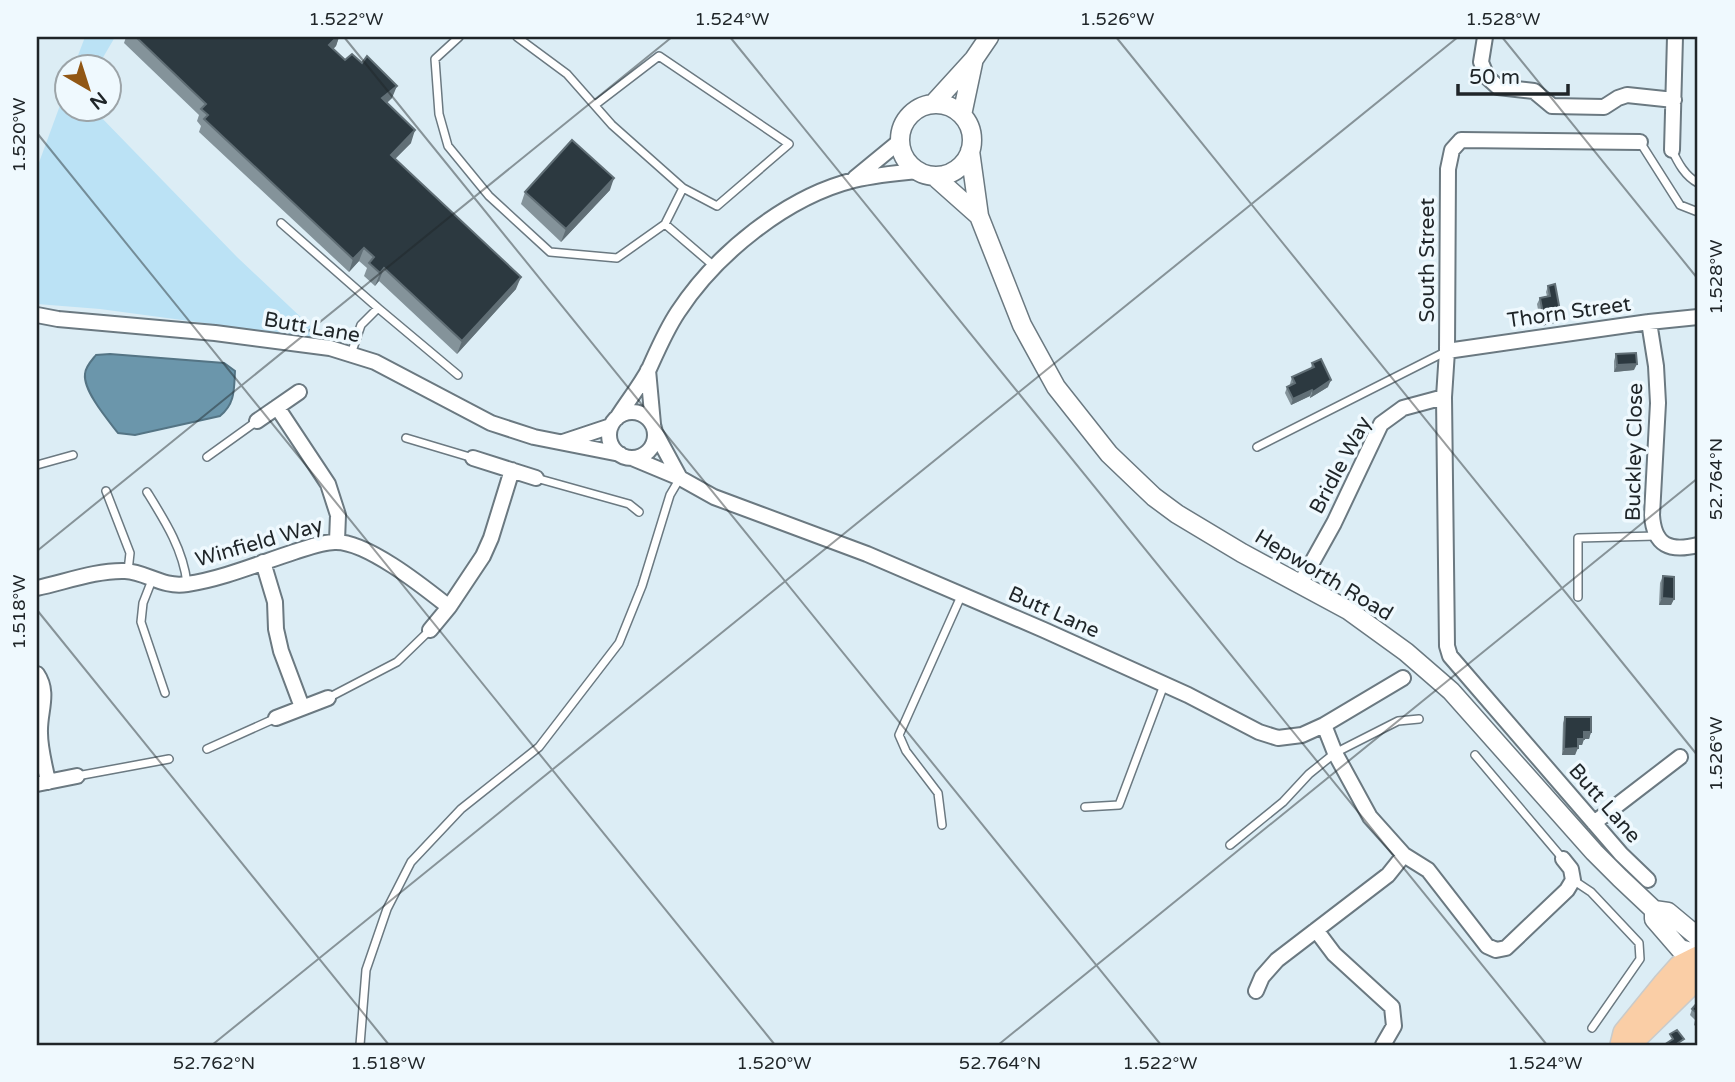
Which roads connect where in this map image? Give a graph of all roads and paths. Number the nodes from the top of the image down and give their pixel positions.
1 (446, 37) edge
2 (459, 37) edge
3 (517, 37) edge
4 (989, 37) edge
5 (1485, 37) edge
6 (1677, 37) edge
7 (450, 45) junction
8 (974, 60) junction
9 (1674, 100) junction
10 (933, 104) junction
11 (595, 105) junction
12 (962, 115) junction
13 (900, 141) junction
14 (1640, 142) joint
15 (1672, 150) joint
16 (970, 151) junction
17 (926, 173) junction
18 (851, 181) junction
19 (1698, 183) edge
20 (683, 188) junction
21 (1698, 212) edge
22 (979, 216) junction
23 (281, 223) dead end
24 (665, 224) junction
25 (715, 266) junction
26 (378, 308) junction
27 (37, 315) edge
28 (1698, 317) edge
29 (1649, 322) junction
30 (1447, 351) junction
31 (351, 354) junction
32 (648, 370) junction
33 (458, 375) dead end
34 (299, 392) dead end
35 (1444, 397) junction
36 (277, 407) junction
37 (257, 421) joint
38 (614, 422) junction
39 (654, 428) junction
40 (406, 438) dead end
41 (562, 442) junction
42 (1257, 447) dead end
43 (73, 455) dead end
44 (626, 456) junction
45 (207, 457) dead end
46 (473, 458) joint
47 (37, 465) edge
48 (512, 470) junction
49 (536, 478) joint
50 (680, 478) junction
51 (106, 491) dead end
52 (147, 492) dead end
53 (639, 512) dead end
54 (1657, 536) junction
55 (337, 541) junction
56 (1698, 545) edge
57 (263, 562) junction
58 (128, 571) junction
59 (152, 580) junction
60 (187, 584) junction
61 (1300, 584) junction
62 (37, 588) edge
63 (962, 594) junction
64 (1578, 597) dead end
65 (449, 607) junction
66 (430, 630) joint
67 (1450, 656) joint
68 (37, 674) edge
69 (1403, 678) dead end
70 (1164, 685) junction
71 (165, 693) dead end
72 (328, 698) joint
73 (302, 707) junction
74 (276, 718) joint
75 (1419, 719) dead end
76 (1324, 725) junction
77 (207, 749) dead end
78 (1335, 753) junction
79 (1475, 755) dead end
80 (1680, 757) dead end
81 (169, 759) dead end
82 (77, 776) joint
83 (42, 783) edge
84 (1085, 807) dead end
85 (1594, 823) junction
86 (942, 825) dead end
87 (1230, 845) dead end
88 (1404, 855) junction
89 (1563, 859) joint
90 (1573, 880) junction
91 (1648, 880) dead end
92 (1654, 910) junction
93 (1316, 930) junction
94 (1698, 937) edge
95 (1698, 956) edge
96 (1698, 966) edge
97 (1256, 990) dead end
98 (1592, 1028) dead end
99 (360, 1045) edge
100 (1383, 1045) edge
101 (1623, 1045) edge

1 - 7 lane
2 - 7 lane
3 - 11 lane
4 - 8 street
5 - 9 street
6 - 9 street
7 - 24 lane
8 - 10 street
8 - 12 street
9 - 15 street
10 - 12 street
10 - 13 street
11 - 20 lane
11 - 20 lane
12 - 16 street
13 - 17 street
13 - 18 street
14 - 21 lane, South Street
14 - 30 street, South Street
15 - 19 lane
16 - 17 street
16 - 22 street, Hepworth Road
17 - 18 street
17 - 22 street, Hepworth Road
18 - 25 street
20 - 24 lane
22 - 61 street, Hepworth Road
23 - 26 lane
24 - 25 lane
25 - 32 street
26 - 31 lane
26 - 33 lane
27 - 31 street, Butt Lane
28 - 29 street, Thorn Street
29 - 30 street, Thorn Street
29 - 54 street, Buckley Close
30 - 35 street, South Street
30 - 42 lane
31 - 41 street, Butt Lane
32 - 38 street
32 - 39 street
34 - 36 street
35 - 61 street, Bridle Way
35 - 67 street, South Street
36 - 37 street
36 - 55 street
37 - 45 lane
38 - 39 street
38 - 41 street, Butt Lane
38 - 44 street
39 - 44 street
39 - 50 street
40 - 46 lane
41 - 44 street, Butt Lane
43 - 47 lane
44 - 50 street, Butt Lane
46 - 48 street
48 - 49 street
48 - 65 street
49 - 53 lane
50 - 63 street, Butt Lane
50 - 99 lane
51 - 58 lane
52 - 60 lane
54 - 56 street, Buckley Close
54 - 64 lane
55 - 57 street, Winfield Way
55 - 65 street, Winfield Way
57 - 60 street, Winfield Way
57 - 73 street
58 - 59 street, Winfield Way
58 - 62 street, Winfield Way
59 - 60 street, Winfield Way
59 - 71 lane
61 - 92 street, Hepworth Road
63 - 70 street, Butt Lane
63 - 86 lane
65 - 66 street
66 - 72 lane
67 - 85 street, Butt Lane
68 - 83 street
69 - 76 street, Butt Lane
70 - 76 street, Butt Lane
70 - 84 lane
72 - 73 street
73 - 74 street
74 - 77 lane
75 - 78 lane
76 - 78 street
78 - 87 lane
78 - 88 street
79 - 89 lane
80 - 85 street
81 - 82 lane
82 - 83 street
85 - 91 street, Butt Lane
88 - 90 street
88 - 93 street
89 - 90 street
90 - 98 lane
92 - 94 street, Hepworth Road
92 - 95 street
93 - 97 street
93 - 100 street
95 - 101 highway
96 - 101 highway

